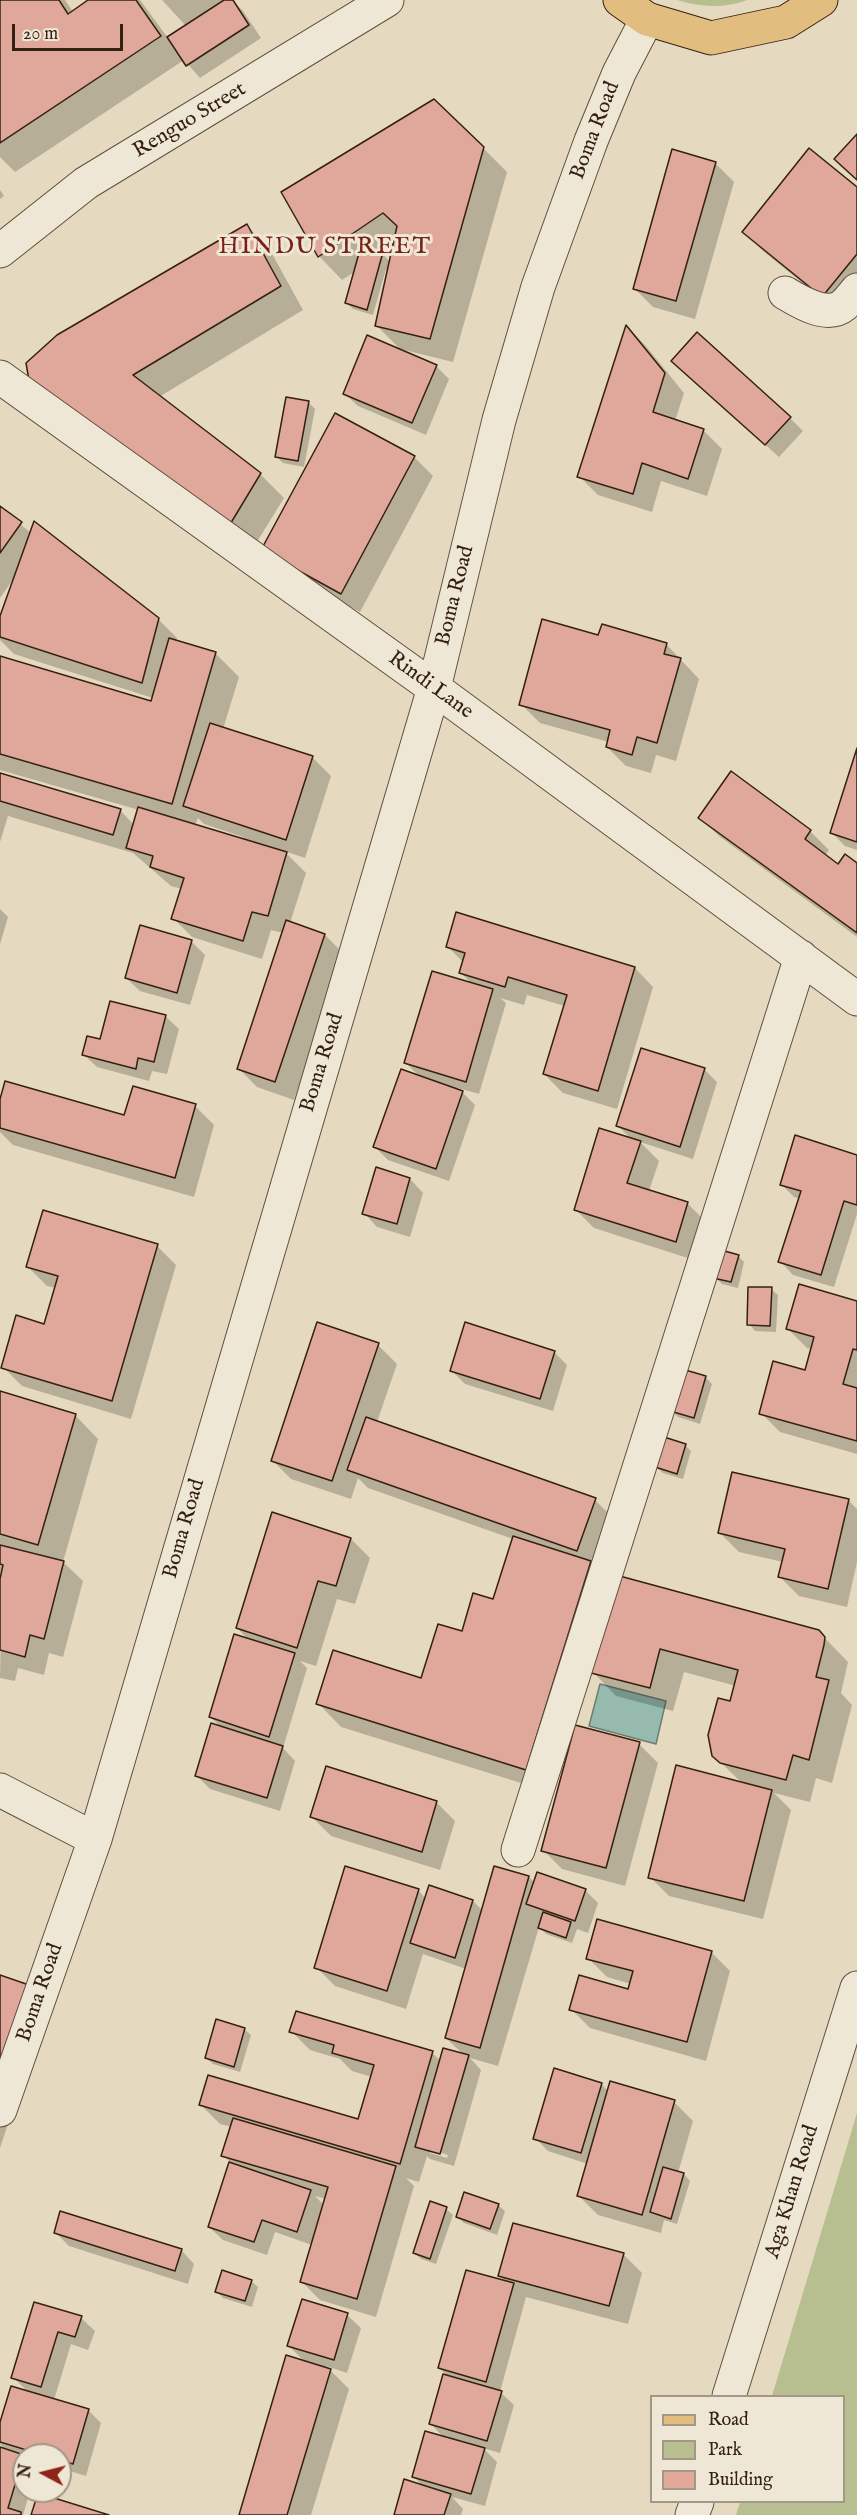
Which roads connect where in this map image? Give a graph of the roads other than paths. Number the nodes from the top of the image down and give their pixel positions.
1 (387, 0) edge
2 (620, 0) edge
3 (821, 0) edge
4 (647, 19) junction
5 (0, 251) edge
6 (857, 290) edge
7 (784, 293) dead end
8 (0, 377) edge
9 (434, 688) junction
10 (801, 957) junction
11 (857, 999) edge
12 (0, 1790) edge
13 (95, 1839) junction
14 (518, 1850) dead end
15 (854, 2005) edge
16 (0, 2110) edge
17 (730, 2395) edge

1 - 5 street, Renguo Street
2 - 4 main road
3 - 4 main road
4 - 9 street, Boma Road
6 - 7 street
8 - 9 street, Rindi Lane
9 - 10 street, Rindi Lane
9 - 13 street, Boma Road
10 - 11 street, Rindi Lane
10 - 14 street
12 - 13 street
13 - 16 street, Boma Road
15 - 17 street, Aga Khan Road

